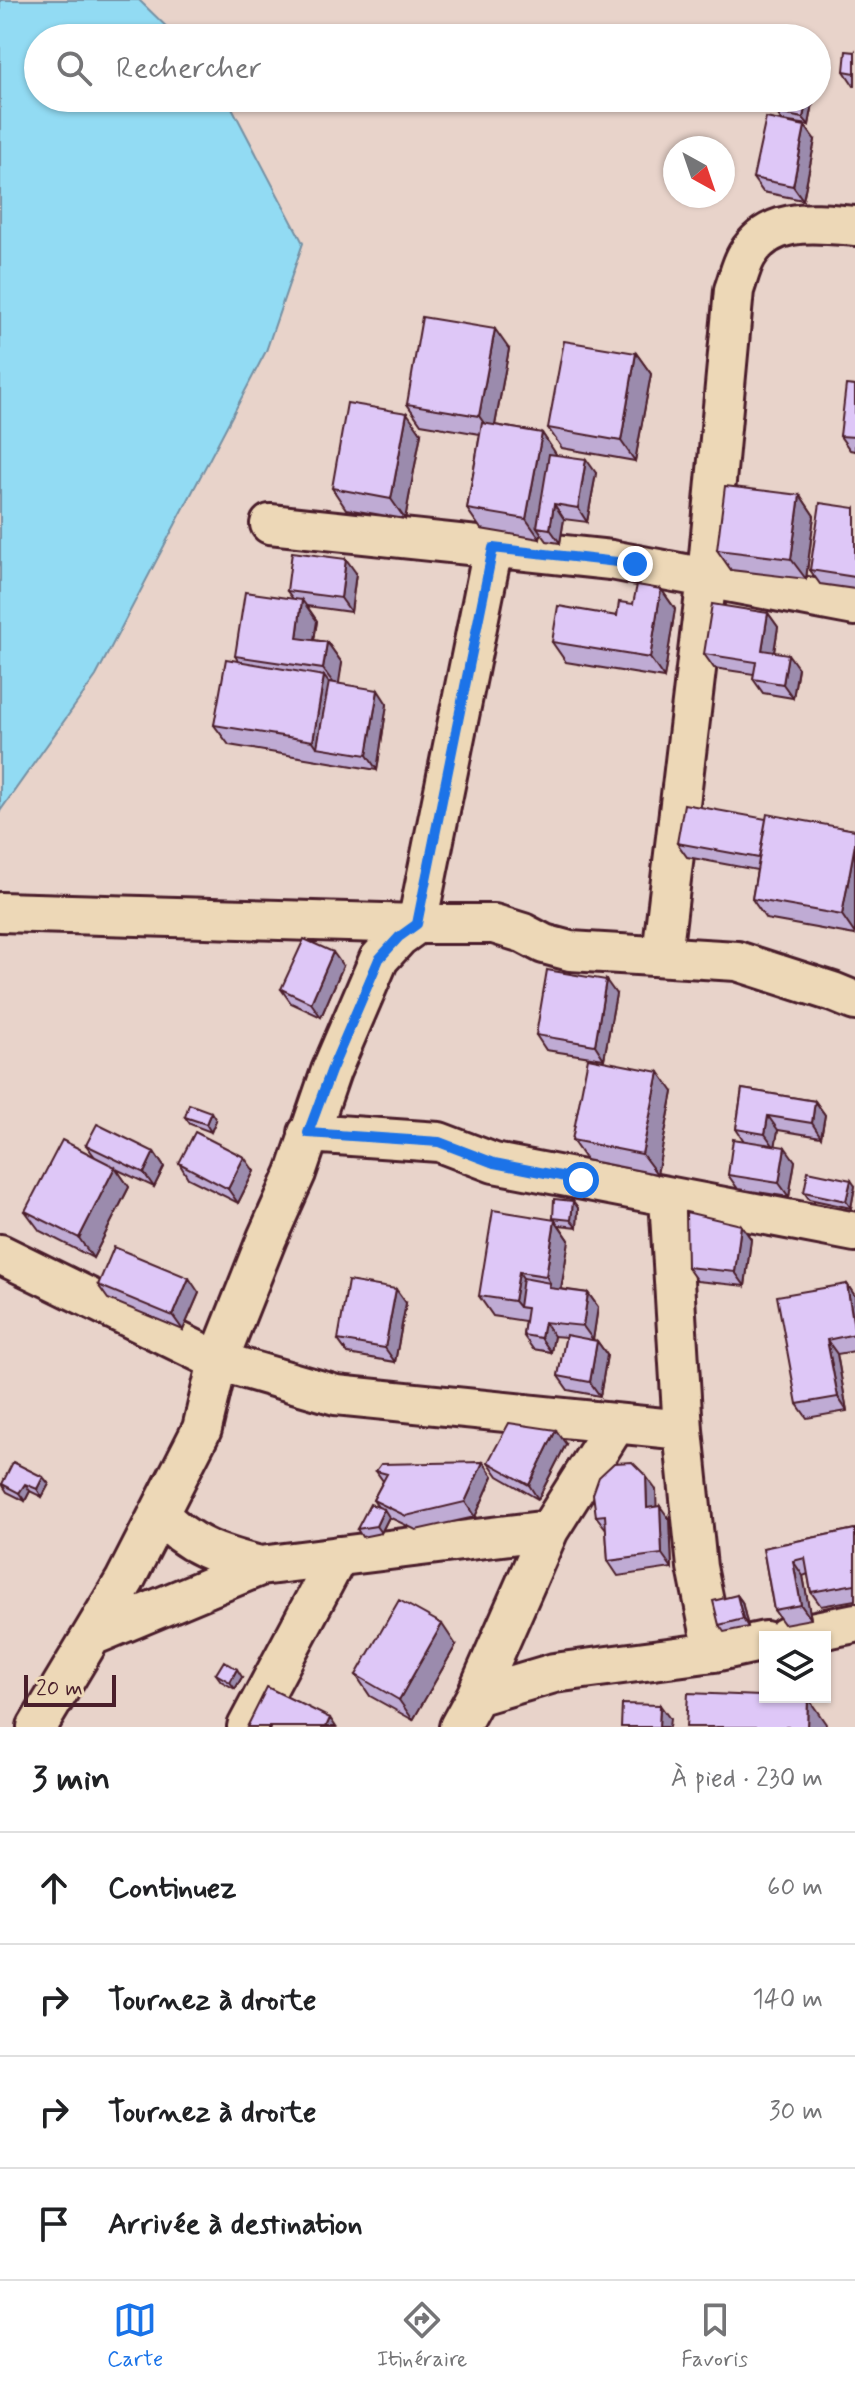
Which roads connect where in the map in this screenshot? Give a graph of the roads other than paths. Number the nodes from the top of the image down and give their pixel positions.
1 (855, 226) edge
2 (270, 524) dead end
3 (493, 548) junction
4 (707, 577) junction
5 (855, 606) edge
6 (0, 912) edge
7 (417, 924) junction
8 (662, 955) junction
9 (848, 992) edge
10 (308, 1133) junction
11 (669, 1198) junction
12 (855, 1232) edge
13 (0, 1254) edge
14 (218, 1361) junction
15 (616, 1424) junction
16 (683, 1430) junction
17 (160, 1514) junction
18 (549, 1530) junction
19 (338, 1556) junction
20 (260, 1566) junction
21 (855, 1623) edge
22 (816, 1631) edge
23 (92, 1636) junction
24 (759, 1642) edge
25 (714, 1652) junction
26 (468, 1712) edge
27 (37, 1727) edge
28 (247, 1727) edge

1 - 4 street
2 - 3 street
3 - 4 street
3 - 7 street
4 - 5 street
4 - 8 street
6 - 7 street
7 - 8 street
7 - 10 street
8 - 9 street
10 - 11 street
10 - 14 street
11 - 12 street
11 - 16 street
13 - 14 street
14 - 15 street
14 - 17 street
15 - 16 street
15 - 18 street
16 - 25 street
17 - 20 street
17 - 23 street
18 - 19 street
18 - 26 street
19 - 20 street
19 - 28 street
20 - 23 street
21 - 22 street
23 - 27 street
24 - 25 street
25 - 26 street

